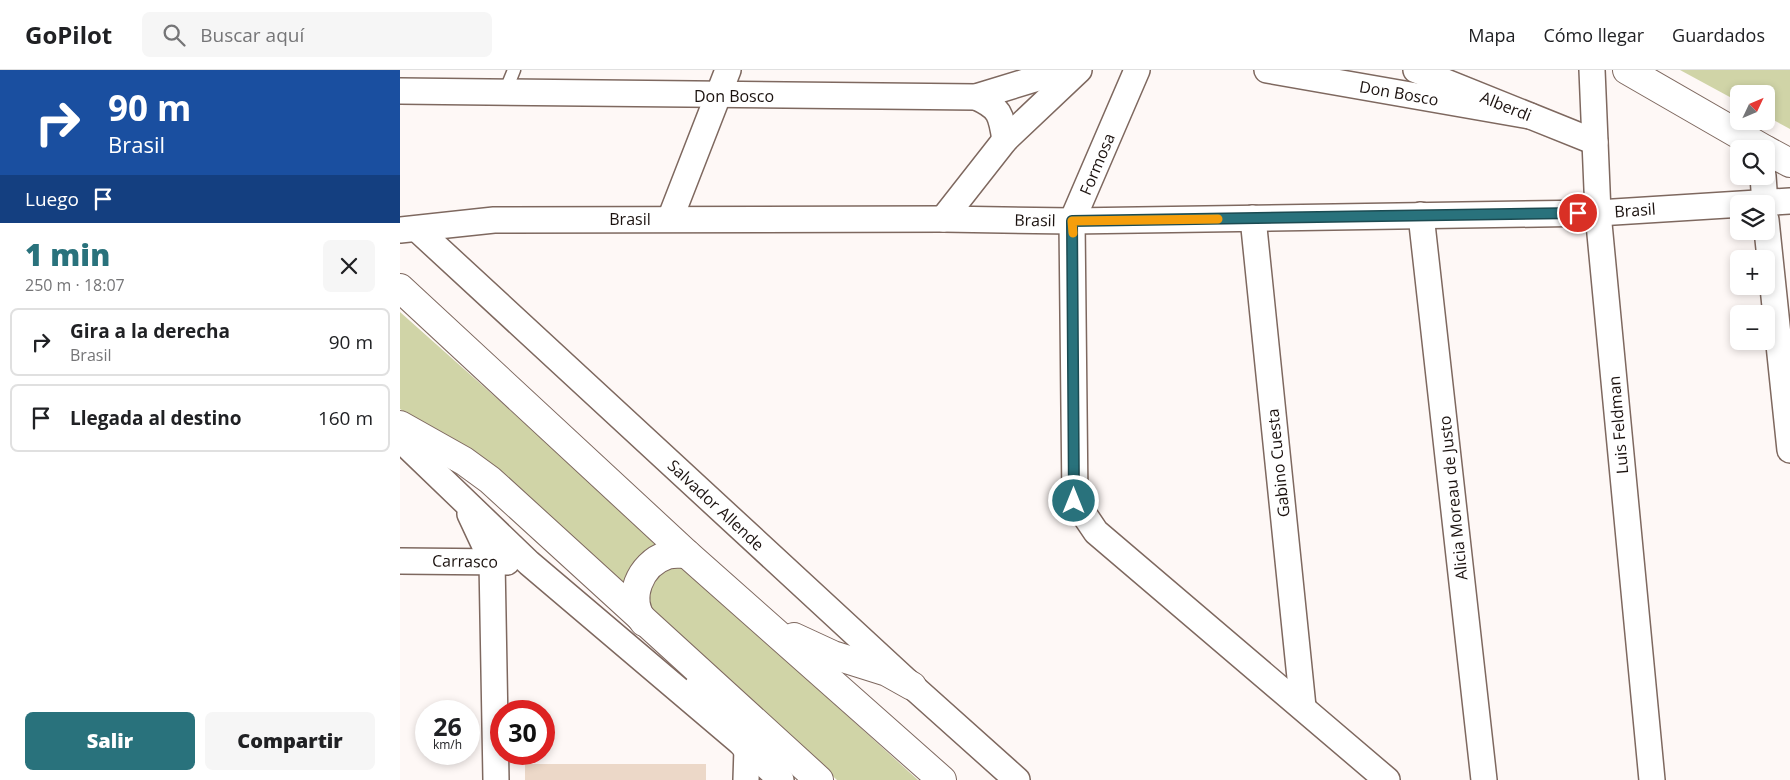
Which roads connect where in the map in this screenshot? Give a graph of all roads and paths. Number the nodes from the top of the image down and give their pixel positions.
1 (728, 70) edge
2 (1064, 70) edge
3 (1079, 70) edge
4 (1137, 70) edge
5 (1268, 70) edge
6 (1416, 70) edge
7 (1592, 70) edge
8 (1627, 70) edge
9 (510, 81) edge
10 (400, 91) edge
11 (717, 96) junction
12 (976, 97) junction
13 (1530, 116) junction
14 (1005, 140) junction
15 (1748, 140) edge
16 (1595, 142) junction
17 (1775, 155) edge
18 (1790, 163) edge
19 (1790, 201) edge
20 (1775, 205) edge
21 (1730, 209) edge
22 (1598, 213) junction
23 (1422, 215) junction
24 (1253, 218) junction
25 (670, 219) junction
26 (943, 219) junction
27 (1072, 221) junction
28 (408, 230) edge
29 (1768, 240) edge
30 (400, 288) edge
31 (400, 425) edge
32 (400, 438) edge
33 (1790, 450) edge
34 (465, 503) junction
35 (687, 554) junction
36 (400, 561) edge
37 (492, 561) junction
38 (529, 563) junction
39 (639, 616) junction
40 (767, 624) junction
41 (912, 686) junction
42 (1303, 707) junction
43 (747, 748) junction
44 (496, 780) edge
45 (746, 780) edge
46 (781, 780) edge
47 (819, 780) edge
48 (942, 780) edge
49 (1017, 780) edge
50 (1387, 780) edge
51 (1484, 780) edge
52 (1652, 780) edge

1 - 11 street
2 - 12 street, Don Bosco
3 - 14 street
4 - 27 street, Formosa
5 - 13 street, Don Bosco
6 - 13 street, Alberdi
7 - 16 street, Luis Feldman
8 - 15 main road
9 - 10 street, Don Bosco
9 - 11 street, Don Bosco
11 - 12 street, Don Bosco
11 - 25 street
12 - 14 street
13 - 16 street, Alberdi
14 - 26 street
16 - 22 street, Luis Feldman
17 - 18 main road
19 - 20 street, Brasil
21 - 22 street, Brasil
22 - 23 street, Brasil
22 - 52 street, Luis Feldman
23 - 24 street, Brasil
23 - 51 street, Alicia Moreau de Justo
24 - 27 street, Brasil
24 - 42 street, Gabino Cuesta
25 - 26 street, Brasil
25 - 28 street, Brasil
26 - 27 street, Brasil
27 - 42 street, Formosa
28 - 41 street, Salvador Allende
29 - 33 street
30 - 35 main road
31 - 39 main road
32 - 34 street
34 - 37 street
34 - 38 street
35 - 39 main road
35 - 40 main road
36 - 37 street, Carrasco
37 - 38 street, Carrasco
37 - 44 street
38 - 43 street
39 - 43 main road
39 - 47 main road
40 - 41 main road
40 - 48 main road
41 - 49 street, Salvador Allende
42 - 50 street
43 - 45 street
43 - 46 street

